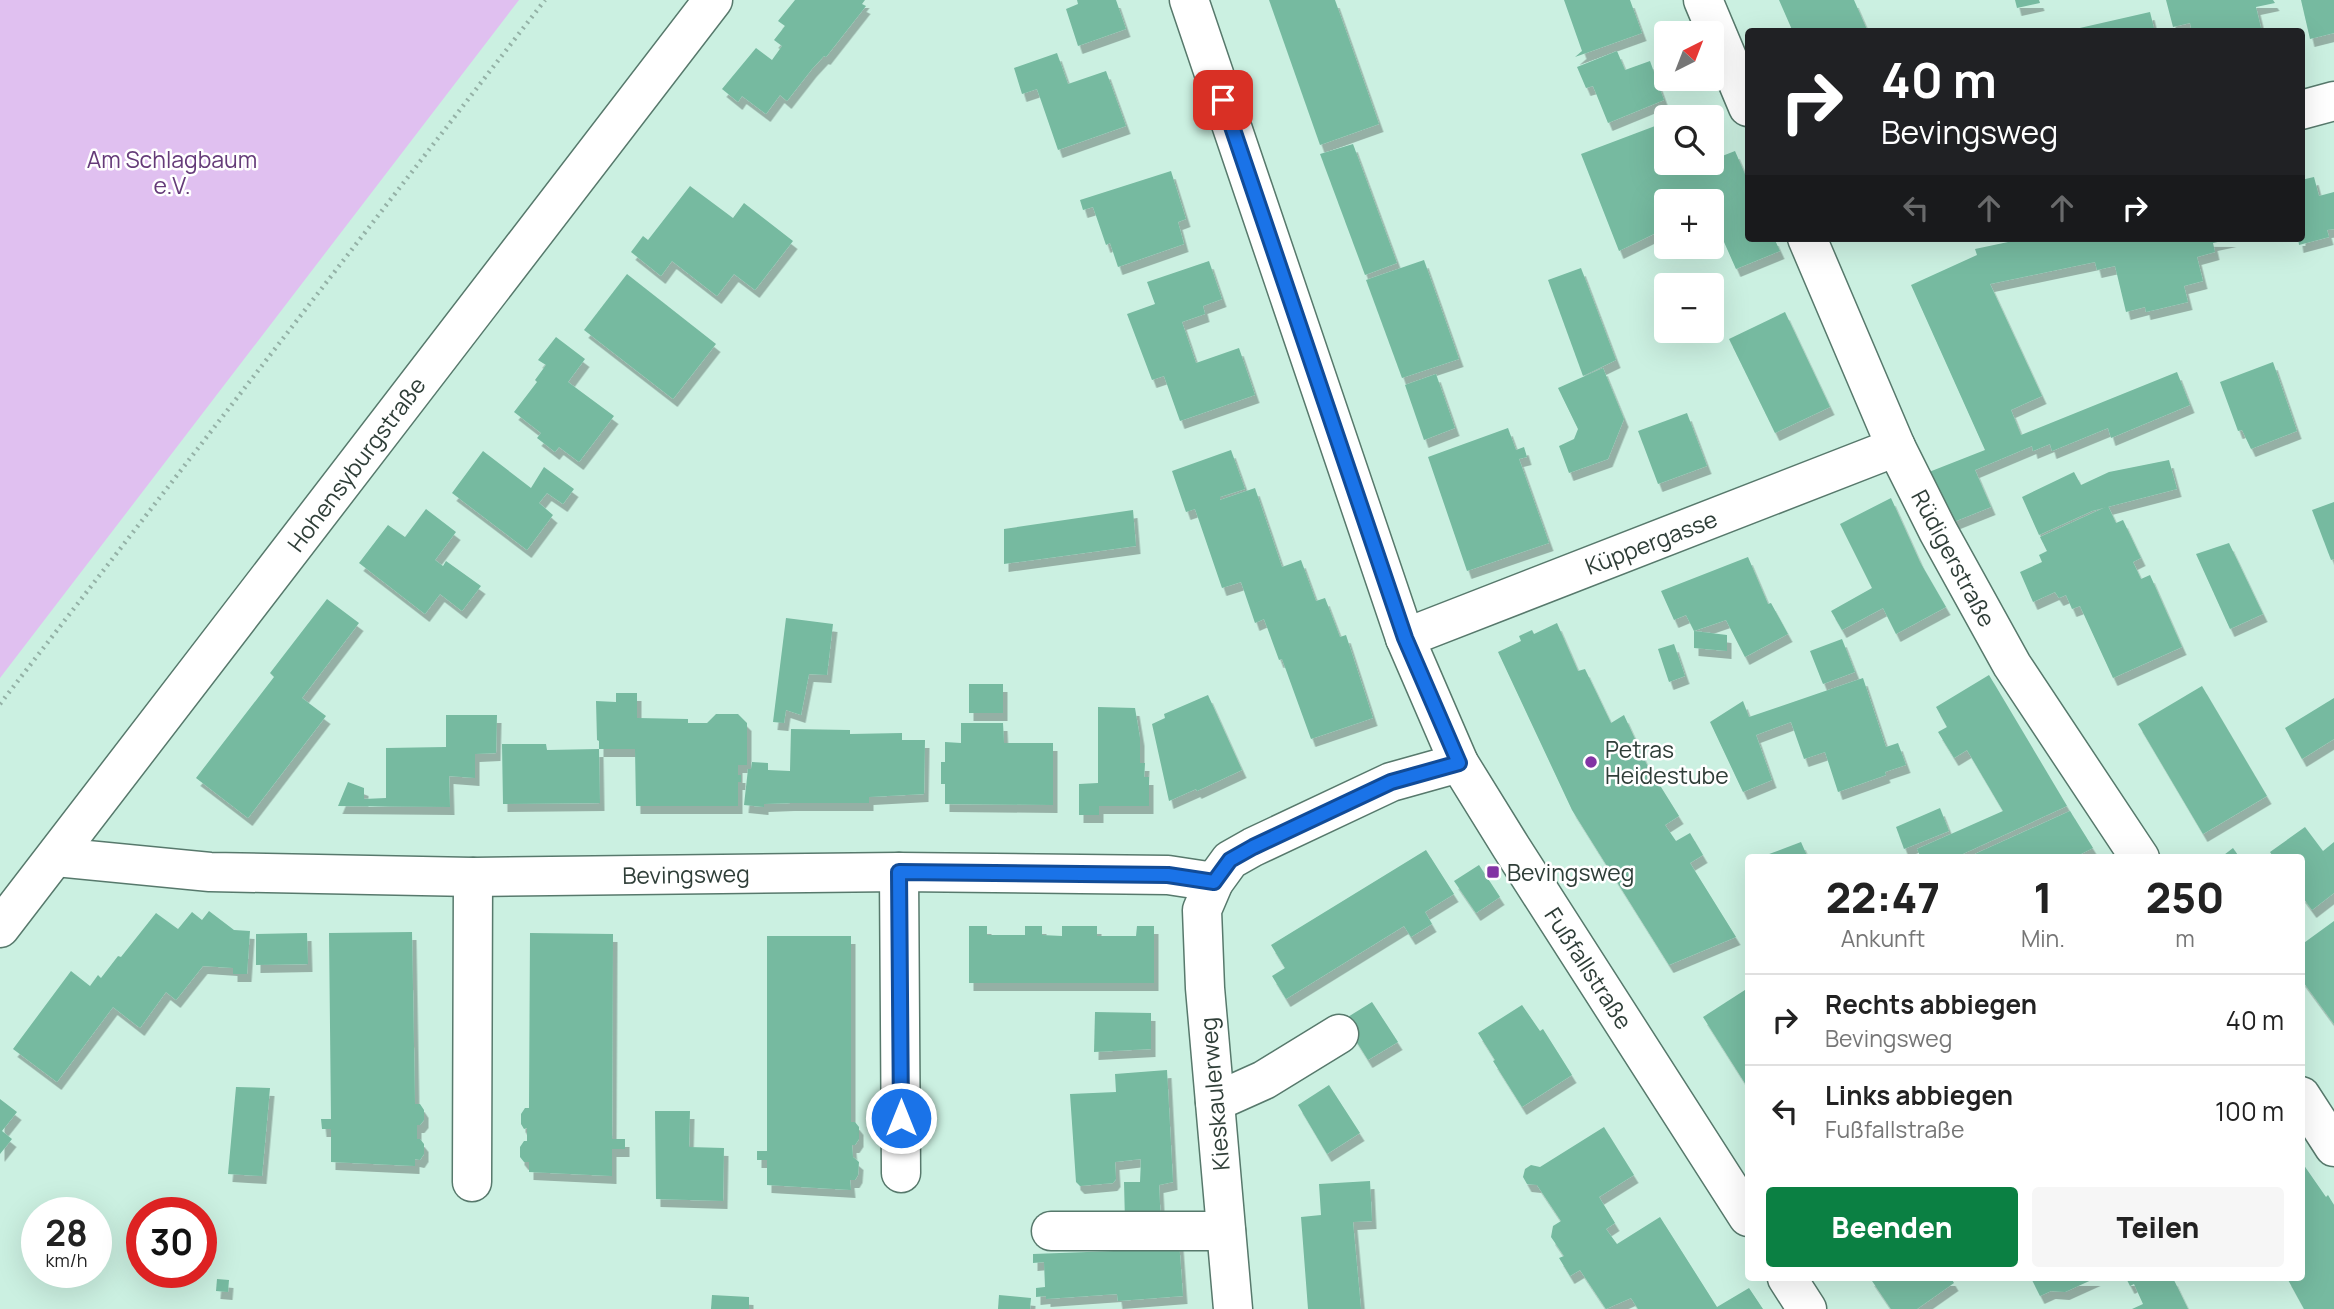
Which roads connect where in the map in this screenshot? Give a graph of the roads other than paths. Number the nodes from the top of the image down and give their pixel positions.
1 (713, 0) edge
2 (1189, 0) edge
3 (1703, 0) edge
4 (1745, 100) edge
5 (2334, 101) edge
6 (2305, 109) edge
7 (1818, 242) edge
8 (1896, 447) junction
9 (1405, 638) junction
10 (1459, 763) junction
11 (2137, 854) edge
12 (56, 857) junction
13 (899, 872) junction
14 (473, 877) junction
15 (1214, 882) junction
16 (0, 929) edge
17 (1339, 1034) dead end
18 (1215, 1102) junction
19 (2305, 1102) edge
20 (2334, 1147) edge
21 (901, 1173) dead end
22 (472, 1182) dead end
23 (1745, 1212) edge
24 (1051, 1231) dead end
25 (1226, 1231) junction
26 (1789, 1281) edge
27 (1217, 1309) edge
28 (1233, 1309) edge
29 (1807, 1309) edge

1 - 12 street, Hohensyburgstraße
2 - 9 street, Fußfallstraße
3 - 4 street
5 - 6 street
7 - 8 street, Rüdigerstraße
8 - 9 street, Küppergasse
8 - 11 street, Rüdigerstraße
9 - 10 street, Fußfallstraße
10 - 15 street
10 - 23 street, Fußfallstraße
12 - 14 street, Bevingsweg
12 - 16 street, Hohensyburgstraße
13 - 14 street, Bevingsweg
13 - 15 street, Bevingsweg
13 - 21 street
14 - 22 street
15 - 18 street, Kieskaulerweg
17 - 18 street
18 - 25 street, Kieskaulerweg
19 - 20 street
24 - 25 street
25 - 28 street, Kieskaulerweg
26 - 29 street
27 - 28 street

